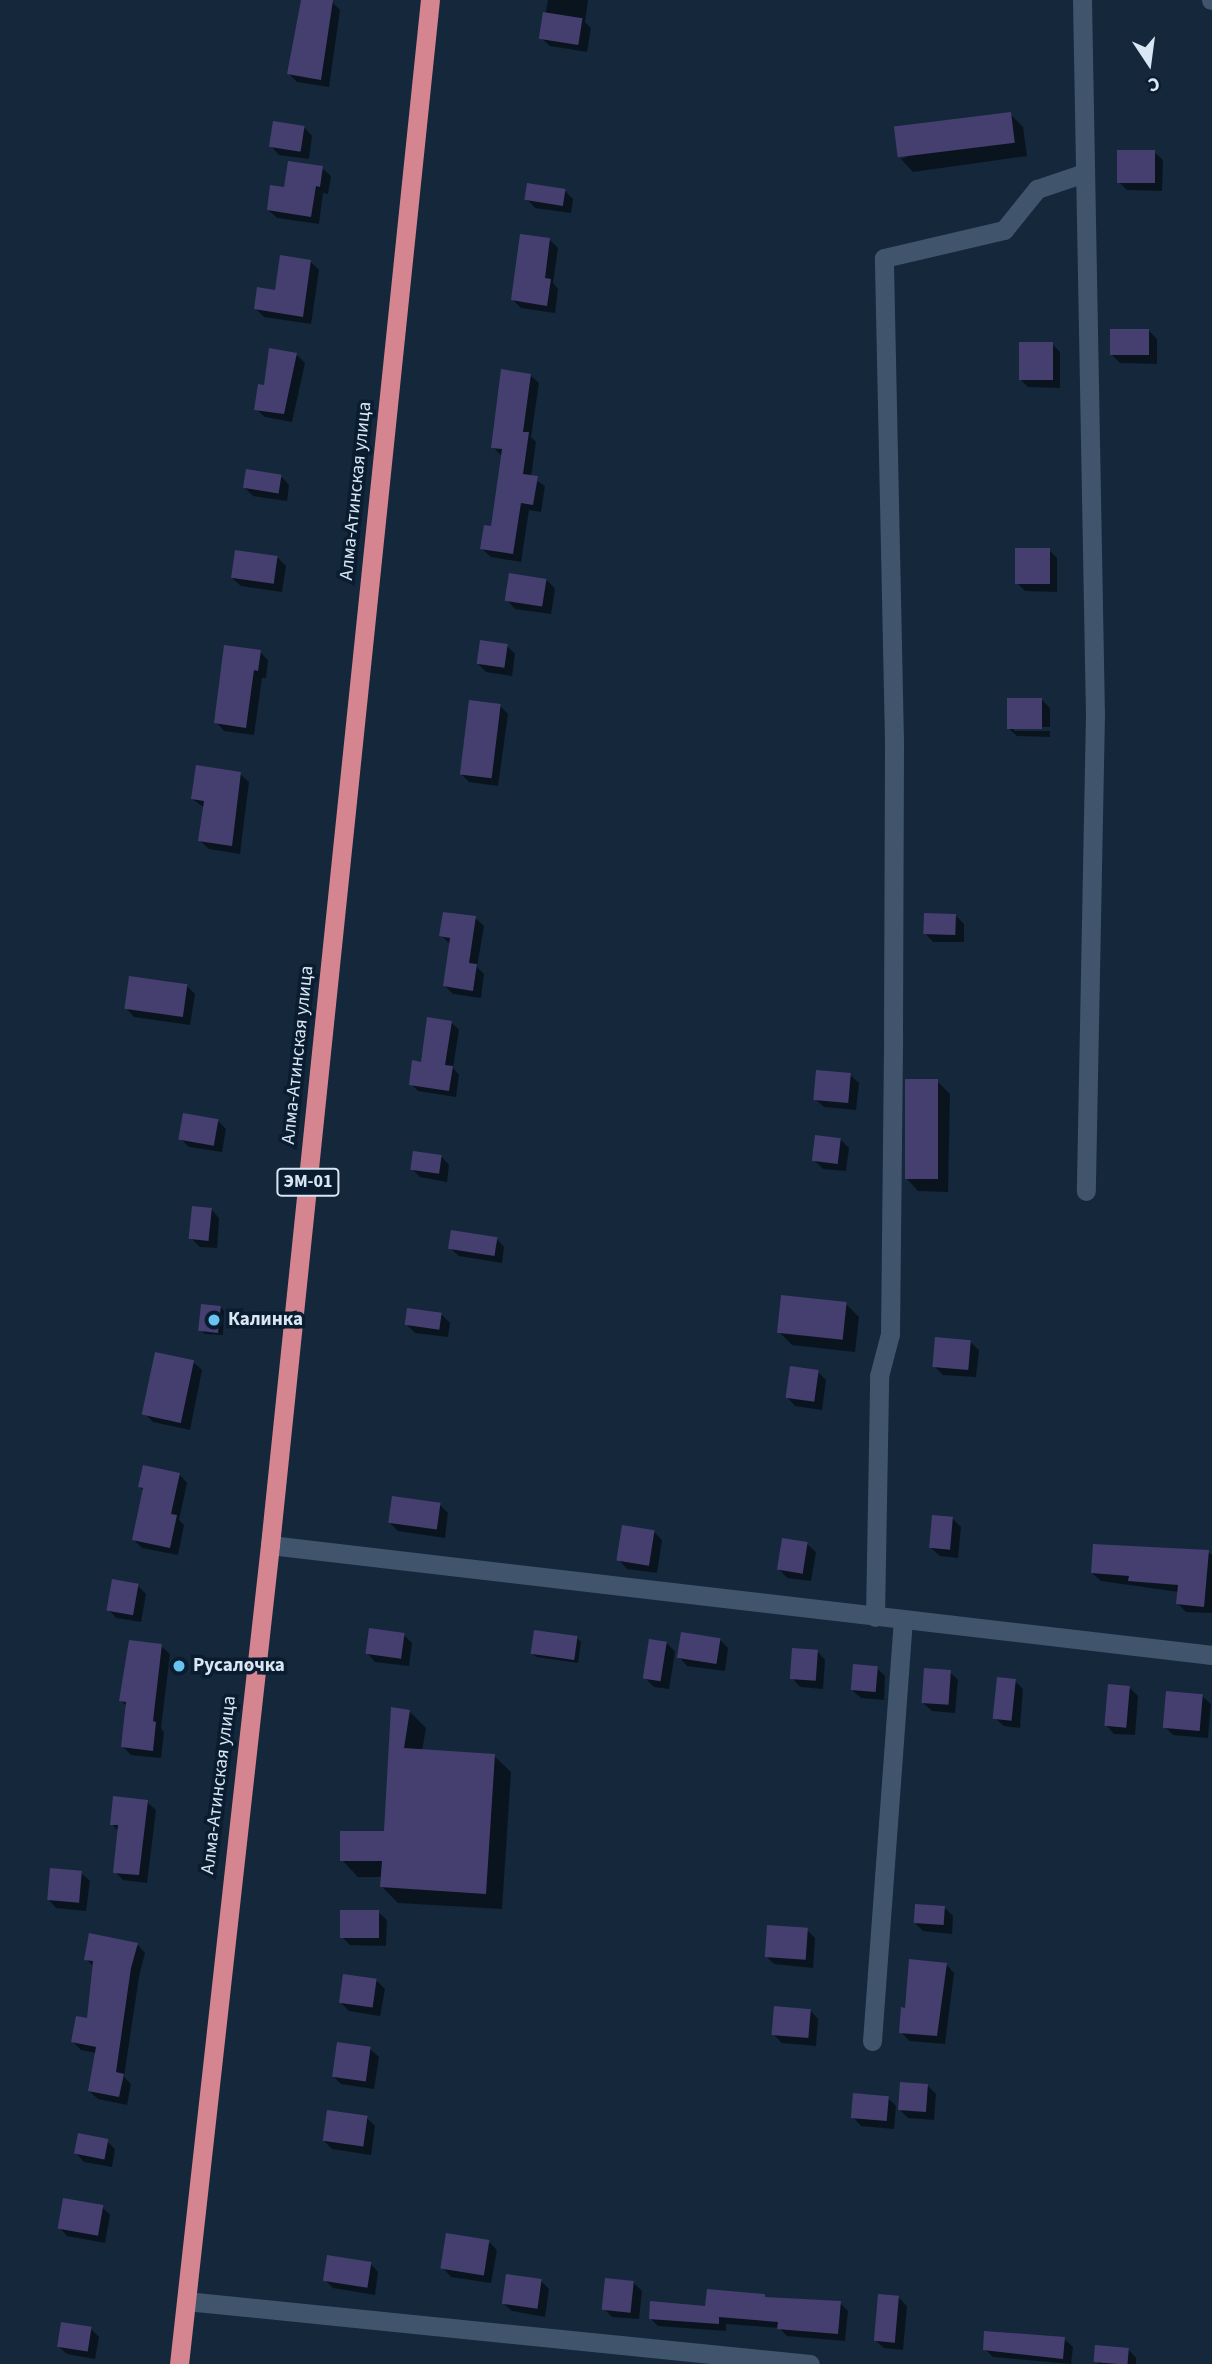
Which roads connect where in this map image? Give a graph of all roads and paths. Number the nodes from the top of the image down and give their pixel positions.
1 (430, 0) edge
2 (1082, 0) edge
3 (1084, 173) junction
4 (1086, 1191) dead end
5 (270, 1545) junction
6 (875, 1617) junction
7 (903, 1620) junction
8 (1212, 1655) edge
9 (872, 2041) dead end
10 (186, 2301) junction
11 (179, 2364) edge
12 (810, 2364) edge

1 - 5 highway, Алма-Атинская улица / ЭМ-01
2 - 3 street
3 - 4 street
3 - 6 street
5 - 6 street
5 - 10 highway, Алма-Атинская улица / ЭМ-01
6 - 7 street
7 - 8 street
7 - 9 street
10 - 11 highway, Алма-Атинская улица / ЭМ-01
10 - 12 street

